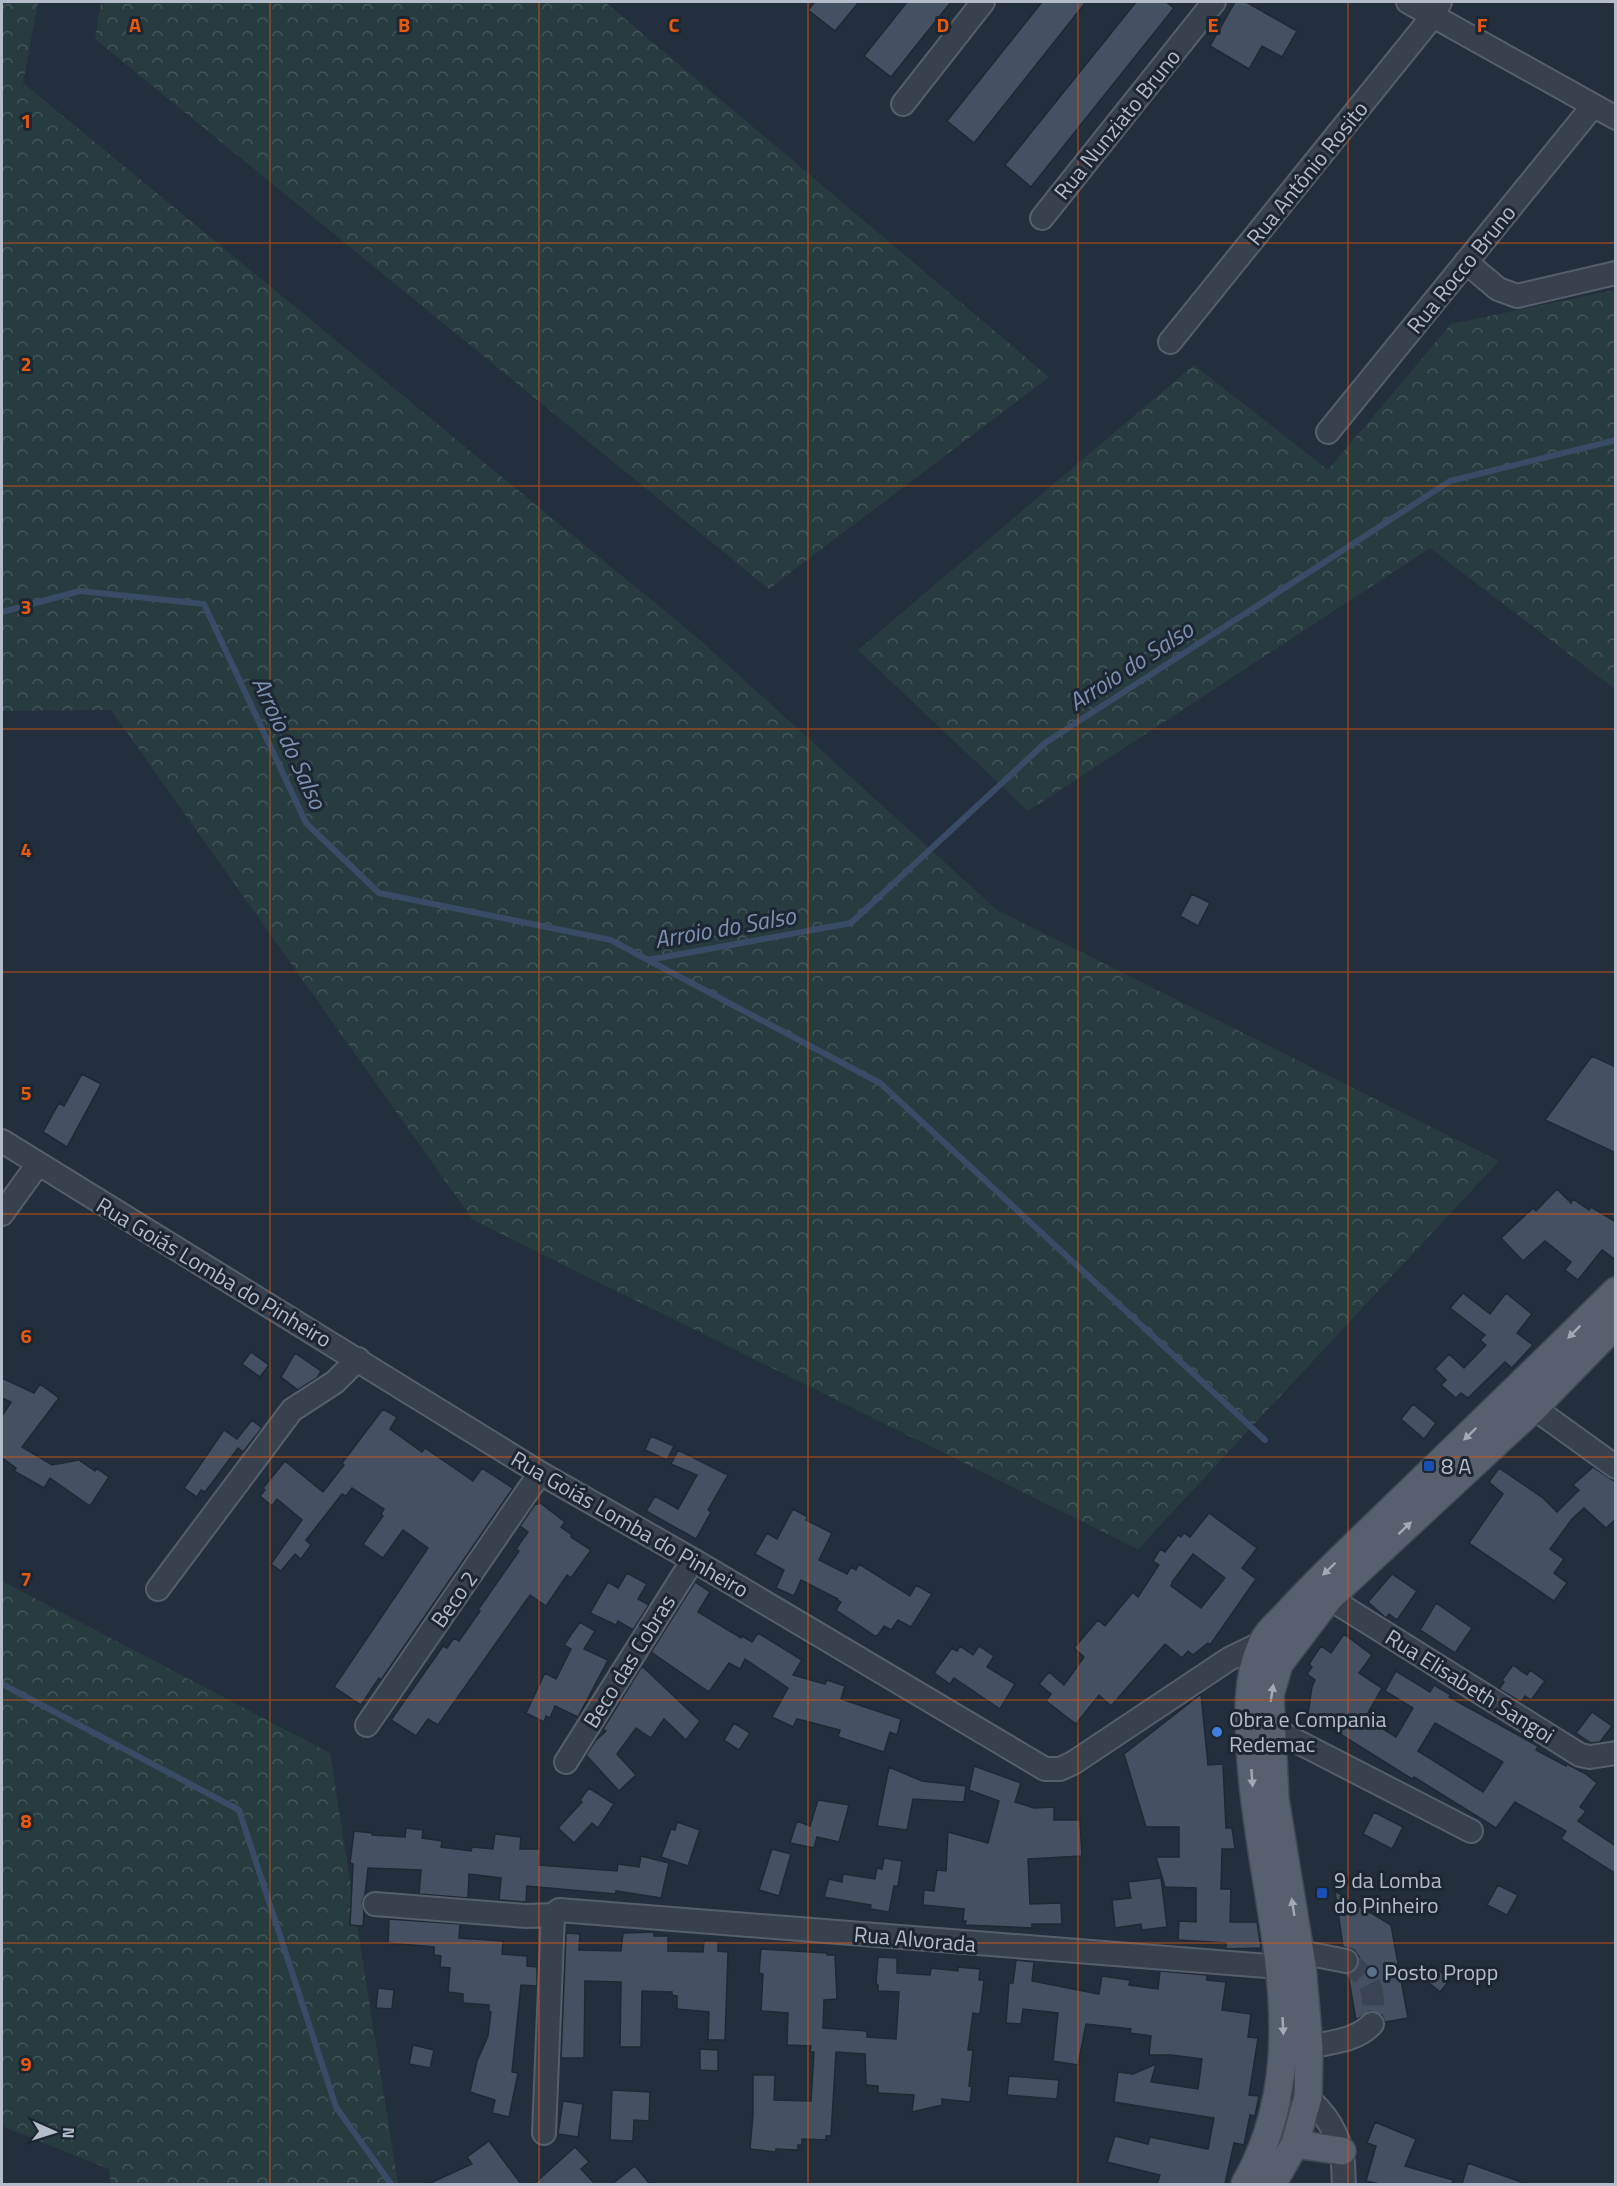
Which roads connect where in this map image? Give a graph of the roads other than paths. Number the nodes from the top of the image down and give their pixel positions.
1 (983, 2) edge
2 (1214, 2) edge
3 (1408, 2) edge
4 (1437, 9) edge
5 (903, 104) dead end
6 (1593, 106) junction
7 (1616, 118) edge
8 (1042, 218) dead end
9 (1466, 262) junction
10 (1616, 273) edge
11 (1170, 342) dead end
12 (1328, 432) dead end
13 (2, 1141) edge
14 (38, 1164) junction
15 (2, 1214) edge
16 (1616, 1291) edge
17 (1616, 1324) edge
18 (358, 1359) junction
19 (1534, 1408) junction
20 (1616, 1467) edge
21 (540, 1473) junction
22 (693, 1560) junction
23 (158, 1589) dead end
24 (1329, 1598) junction
25 (1262, 1643) junction
26 (367, 1725) dead end
27 (1271, 1728) junction
28 (1616, 1754) edge
29 (566, 1762) dead end
30 (1471, 1831) dead end
31 (375, 1904) dead end
32 (553, 1915) junction
33 (1290, 1960) junction
34 (1346, 1961) tunnel mouth
35 (1372, 2024) dead end
36 (1309, 2047) junction
37 (1281, 2082) junction
38 (1308, 2097) junction
39 (544, 2133) dead end
40 (1295, 2144) junction
41 (1342, 2151) junction
42 (1245, 2184) edge
43 (1272, 2184) edge
44 (1344, 2184) edge

1 - 5 street
2 - 8 street, Rua Nunziato Bruno
3 - 4 street
4 - 6 street
4 - 11 street, Rua Antônio Rosito
6 - 7 street
6 - 9 street, Rua Rocco Bruno
9 - 10 street
9 - 12 street, Rua Rocco Bruno
13 - 14 street, Rua Goiás Lomba do Pinheiro
14 - 15 street
14 - 18 street, Rua Goiás Lomba do Pinheiro
16 -> 25 main road
17 - 19 main road
18 - 21 street, Rua Goiás Lomba do Pinheiro
18 - 23 street
19 - 20 street
24 -> 19 main road
21 - 22 street, Rua Goiás Lomba do Pinheiro
21 - 26 street, Beco 2
22 - 25 street, Rua Goiás Lomba do Pinheiro
22 - 29 street, Beco das Cobras
27 -> 24 main road
24 - 28 street, Rua Elisabeth Sangoi
25 -> 33 main road
27 - 30 street
33 -> 27 main road
31 - 32 street, Rua Alvorada
32 - 33 street, Rua Alvorada
32 - 39 street
33 - 34 street, Rua Alvorada
33 - 36 main road
33 -> 37 main road
35 - 36 street
36 - 38 main road
37 - 38 street
37 - 42 main road
38 - 40 main road
38 - 41 street
40 - 41 main road
40 - 43 main road
41 - 44 street

